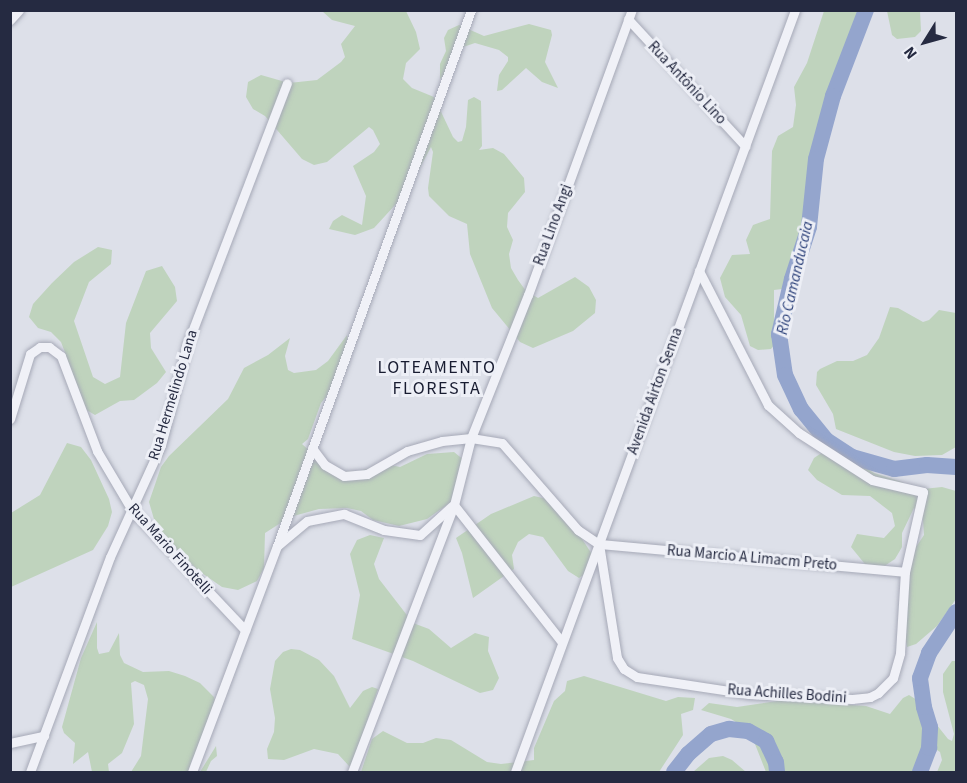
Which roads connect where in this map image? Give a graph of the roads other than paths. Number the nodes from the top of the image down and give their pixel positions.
1 (19, 10) edge
2 (471, 10) edge
3 (795, 10) edge
4 (630, 15) edge
5 (10, 20) edge
6 (287, 83) dead end
7 (745, 146) junction
8 (699, 271) junction
9 (10, 418) edge
10 (471, 438) junction
11 (312, 448) junction
12 (454, 505) junction
13 (132, 510) junction
14 (599, 544) junction
15 (277, 546) junction
16 (905, 572) junction
17 (245, 630) junction
18 (562, 642) junction
19 (44, 736) junction
20 (10, 743) edge
21 (30, 772) edge
22 (192, 772) edge
23 (352, 772) edge
24 (515, 772) edge

1 - 5 street
2 - 11 street
3 - 7 street, Avenida Airton Senna
4 - 7 street, Rua Antônio Lino
4 - 10 street, Rua Lino Angi
6 - 13 street, Rua Hermelindo Lana
7 - 8 street, Avenida Airton Senna
8 - 14 street, Avenida Airton Senna
8 - 16 street, Rua Achilles Bodini
9 - 13 street, Rua Mario Finotelli
10 - 11 street
10 - 12 street, Rua Lino Angi
10 - 14 street
11 - 15 street
12 - 15 street
12 - 18 street
12 - 23 street, Rua Lino Angi
13 - 17 street, Rua Mario Finotelli
13 - 19 street, Rua Hermelindo Lana
14 - 16 street, Rua Marcio A Limacm Preto
14 - 16 street, Rua Achilles Bodini
14 - 18 street, Avenida Airton Senna
15 - 17 street
17 - 22 street
18 - 24 street, Avenida Airton Senna
19 - 20 street
19 - 21 street, Rua Hermelindo Lana

